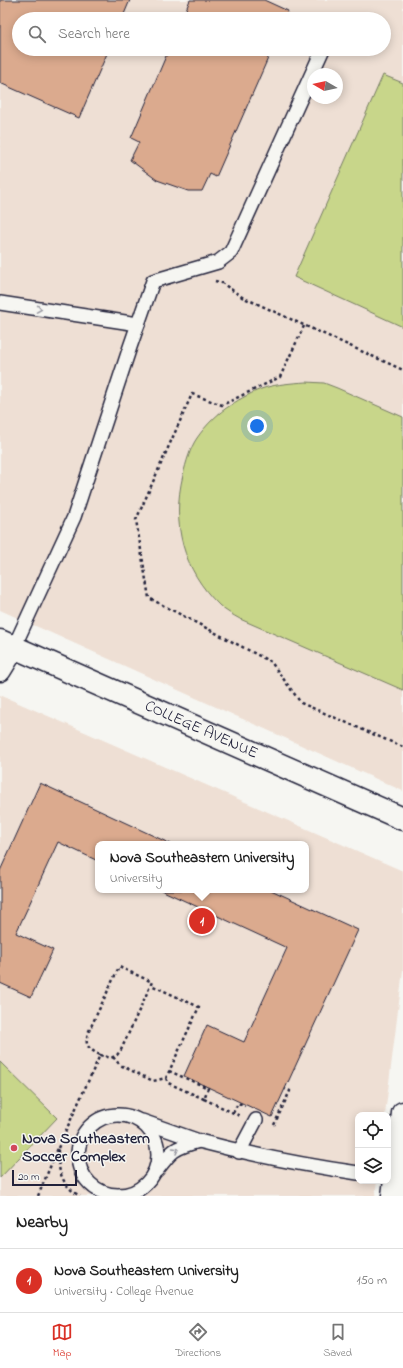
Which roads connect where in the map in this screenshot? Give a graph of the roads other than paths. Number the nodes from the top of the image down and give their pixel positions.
1 (320, 56) edge
2 (0, 303) edge
3 (138, 324) junction
4 (7, 644) edge
5 (0, 670) edge
6 (403, 819) edge
7 (403, 1113) edge
8 (136, 1119) junction
9 (251, 1119) road end
10 (199, 1141) junction
11 (239, 1152) junction
12 (355, 1173) edge
13 (151, 1178) junction
14 (392, 1184) edge

1 - 3 lane
2 -> 3 lane
3 - 4 lane
4 - 5 street
4 - 6 street, COLLEGE AVENUE
7 - 14 street
8 - 10 lane
8 - 13 lane
8 - 13 lane
9 - 11 lane
10 - 11 lane
13 -> 10 lane
11 - 12 lane

